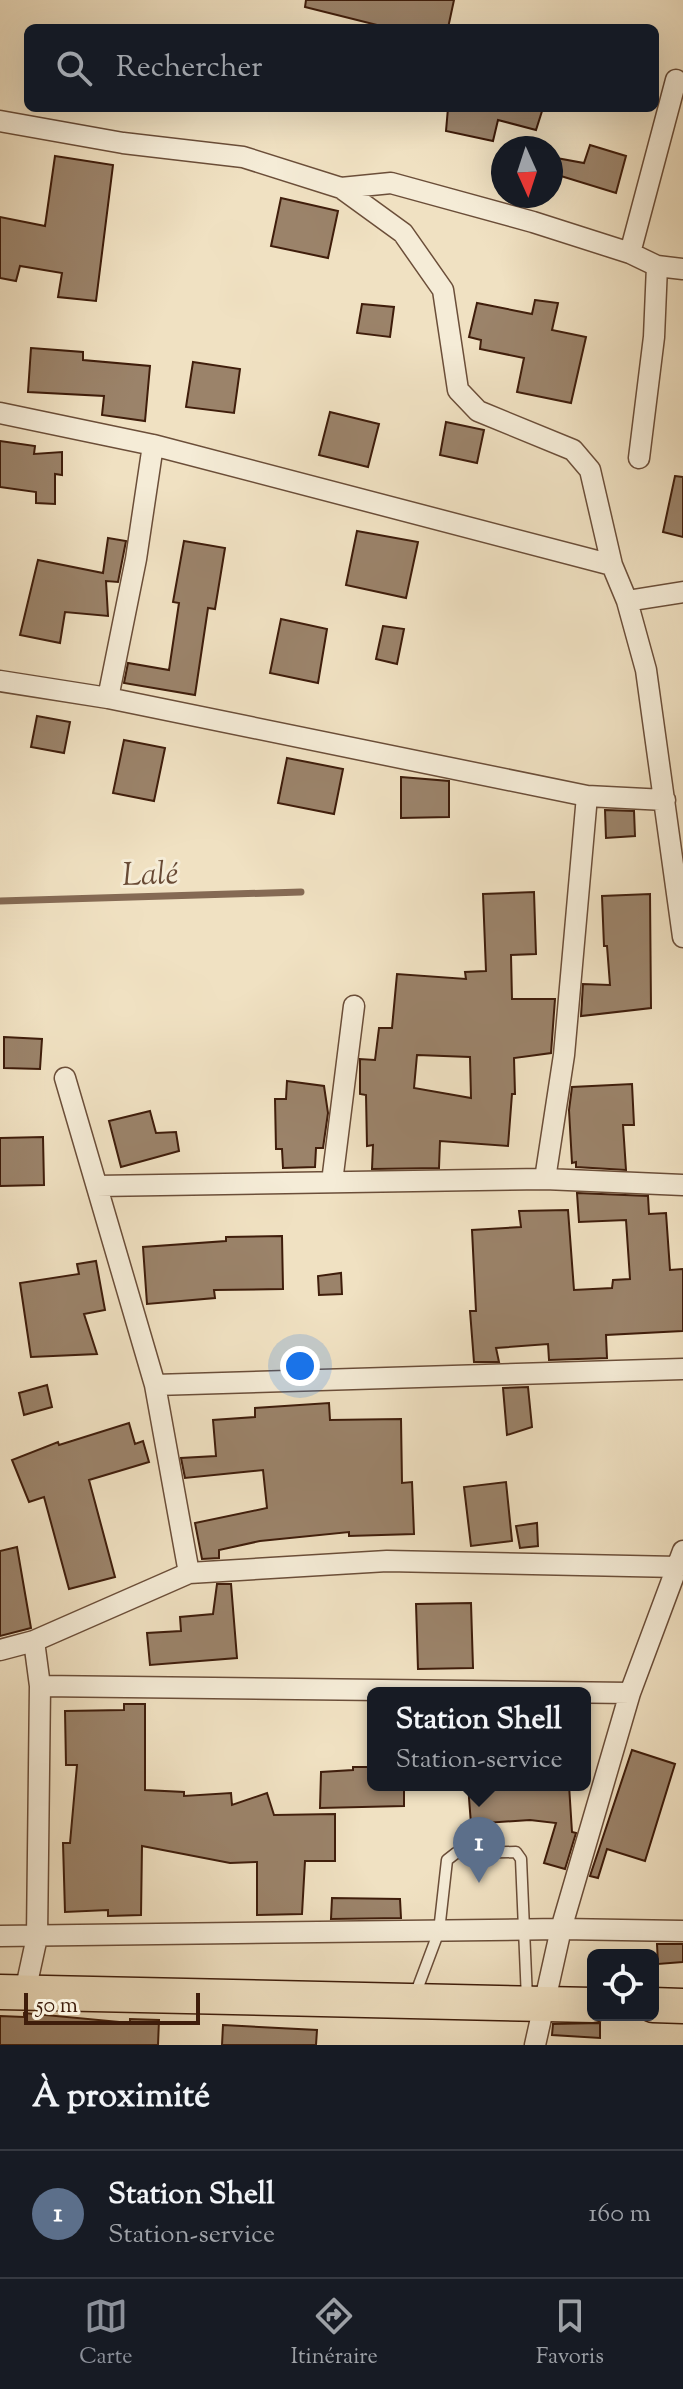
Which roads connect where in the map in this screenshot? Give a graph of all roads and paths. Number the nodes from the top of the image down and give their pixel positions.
1 (676, 80) dead end
2 (0, 121) edge
3 (341, 188) junction
4 (630, 253) junction
5 (657, 266) junction
6 (683, 269) edge
7 (0, 413) edge
8 (153, 445) junction
9 (639, 458) dead end
10 (612, 565) junction
11 (683, 592) edge
12 (627, 601) junction
13 (0, 681) edge
14 (108, 698) junction
15 (587, 796) junction
16 (665, 800) junction
17 (680, 883) edge
18 (683, 937) edge
19 (354, 1006) dead end
20 (65, 1078) dead end
21 (545, 1179) junction
22 (332, 1182) junction
23 (683, 1185) edge
24 (97, 1186) junction
25 (683, 1369) edge
26 (155, 1385) junction
27 (680, 1559) edge
28 (189, 1573) junction
29 (34, 1641) junction
30 (0, 1650) edge
31 (40, 1686) junction
32 (367, 1690) edge
33 (591, 1693) edge
34 (630, 1693) junction
35 (561, 1929) junction
36 (522, 1930) junction
37 (439, 1931) junction
38 (683, 1931) edge
39 (0, 1936) edge
40 (37, 1937) junction
41 (12, 1992) edge
42 (413, 2001) junction
43 (536, 2004) junction
44 (587, 2005) edge
45 (659, 2005) edge
46 (683, 2006) edge
47 (535, 2045) edge

1 - 4 street
2 - 3 street
3 - 4 street
3 - 10 street
4 - 5 street
5 - 6 street
5 - 9 street
7 - 8 street
8 - 10 street
8 - 14 street
10 - 12 street
11 - 12 street
12 - 16 street
13 - 14 street
14 - 15 street
15 - 16 street
15 - 21 street
16 - 17 street
17 - 18 street
19 - 22 street
20 - 24 street
21 - 22 street
21 - 23 street
22 - 24 street
24 - 26 street
25 - 26 street
26 - 28 street
27 - 28 street
27 - 34 street
28 - 29 street
29 - 30 street
29 - 31 street
31 - 32 street
31 - 40 street
33 - 34 street
34 - 35 street
35 - 36 street
35 - 38 street
35 - 43 street
36 - 37 street
36 - 37 lane
36 - 43 lane
37 - 40 street
37 - 42 lane
39 - 40 street
40 - 41 street
41 - 42 highway
42 - 43 highway
43 - 44 highway
43 - 47 street
45 - 46 highway

